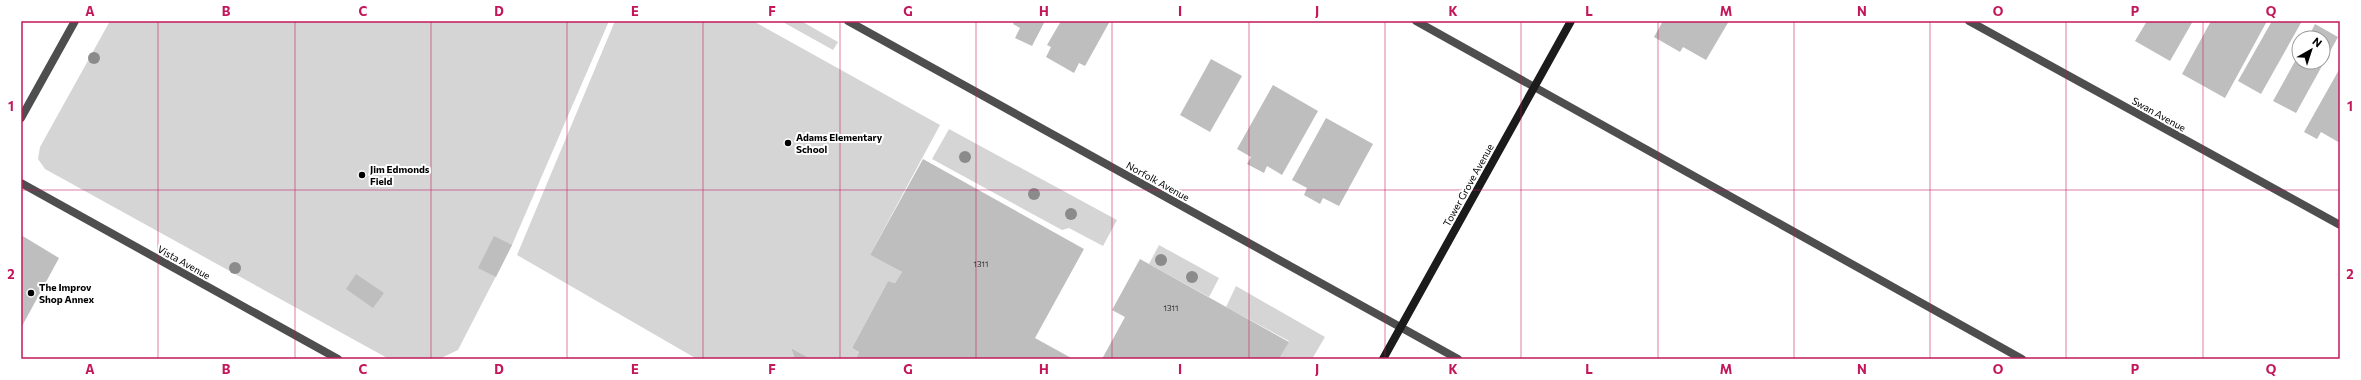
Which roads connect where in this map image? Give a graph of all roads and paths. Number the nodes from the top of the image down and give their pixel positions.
1 (75, 21) edge
2 (848, 21) edge
3 (1416, 21) edge
4 (1571, 21) edge
5 (1968, 21) edge
6 (1534, 87) junction
7 (21, 118) edge
8 (21, 183) edge
9 (2340, 225) edge
10 (1400, 327) junction
11 (338, 359) edge
12 (1383, 359) edge
13 (1458, 359) edge
14 (2022, 359) edge

1 - 7 street
2 - 10 street, Norfolk Avenue
3 - 6 street
4 - 6 street, Tower Grove Avenue
5 - 9 street, Swan Avenue
6 - 10 street, Tower Grove Avenue
6 - 14 street
8 - 11 street, Vista Avenue
10 - 12 street, Tower Grove Avenue
10 - 13 street, Norfolk Avenue

